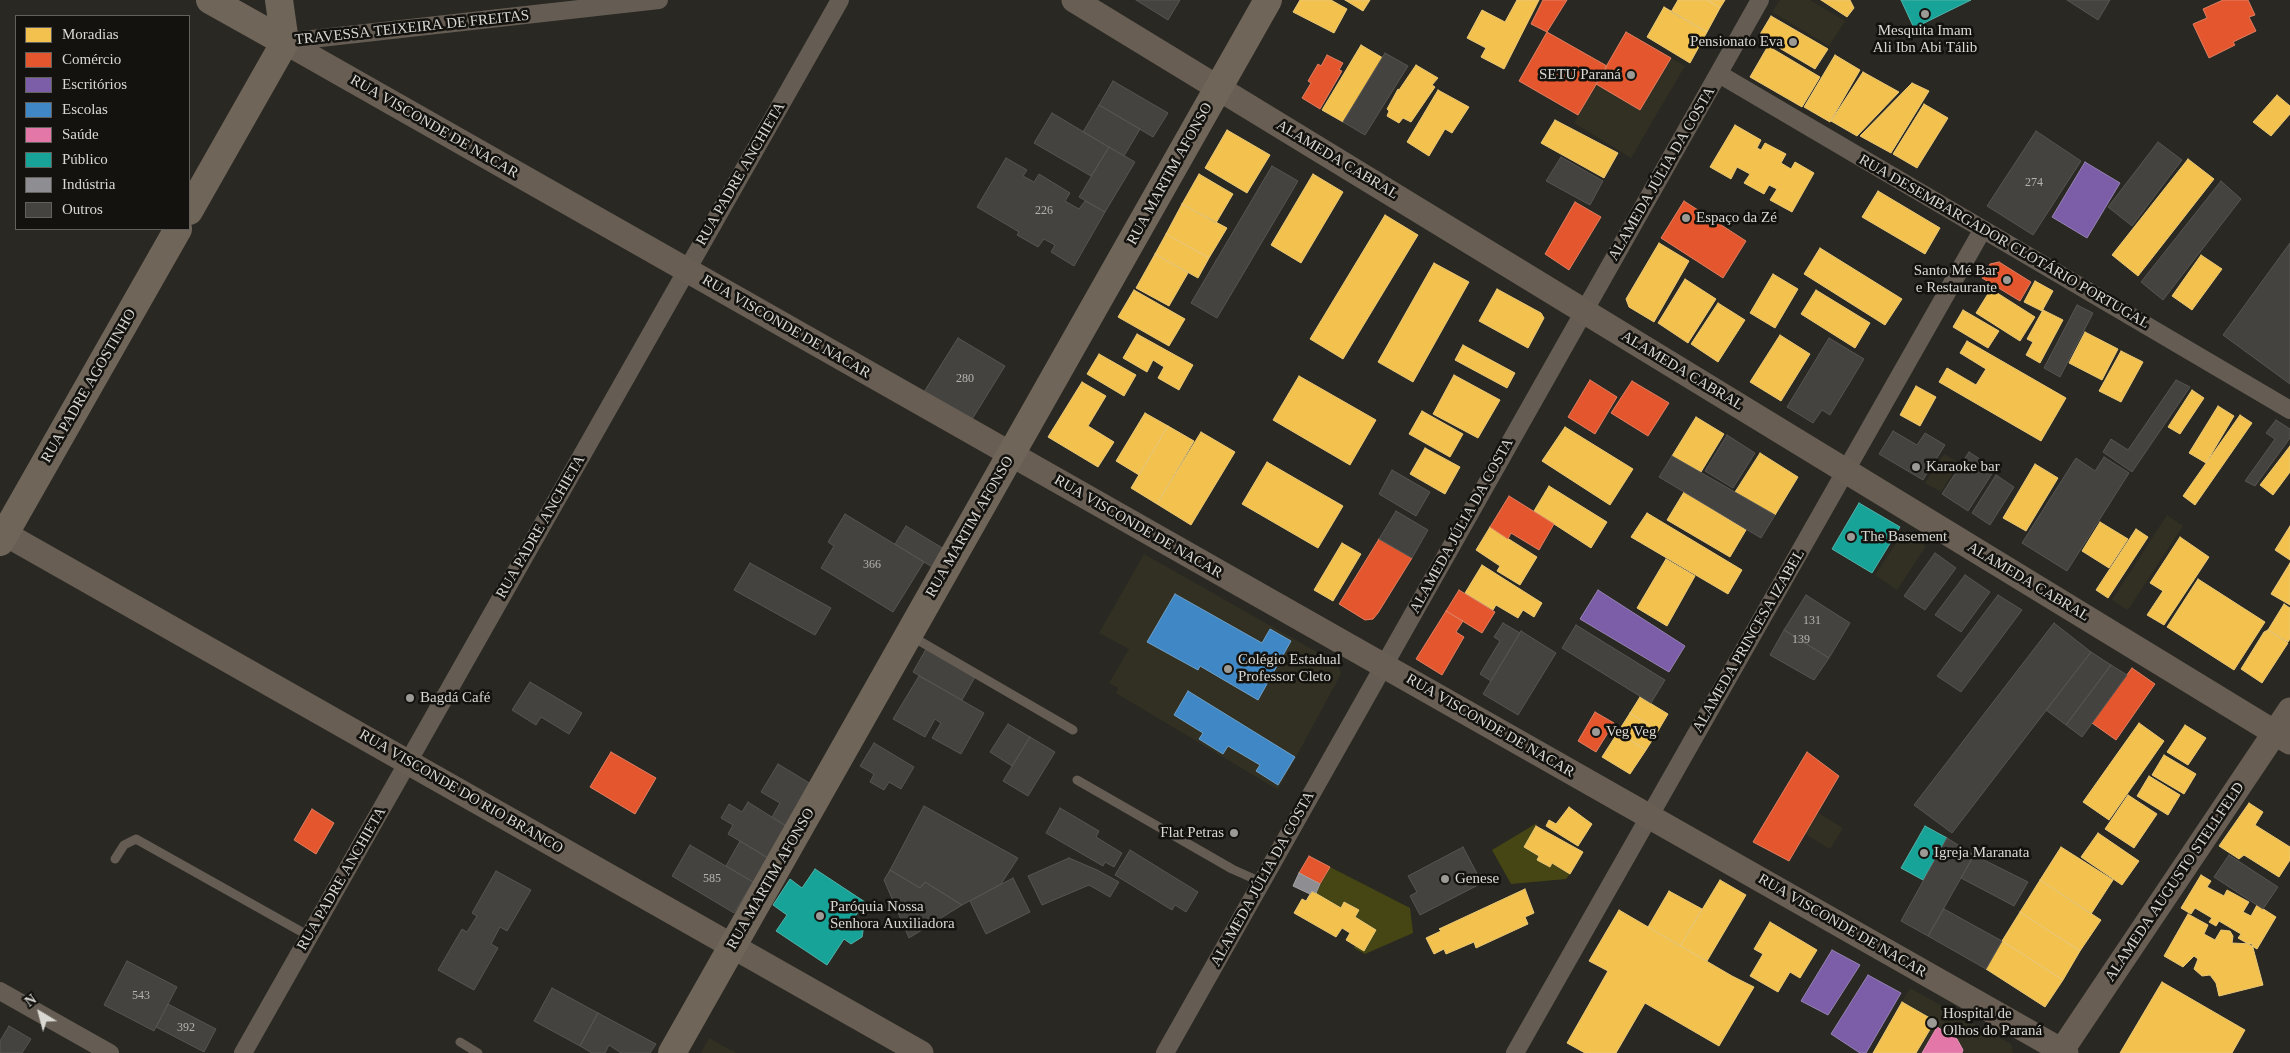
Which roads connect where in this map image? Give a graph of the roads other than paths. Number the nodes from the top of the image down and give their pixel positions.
1 (210, 0) edge
2 (279, 0) edge
3 (659, 0) edge
4 (840, 0) edge
5 (1074, 0) edge
6 (1268, 0) edge
7 (1760, 0) edge
8 (284, 42) junction
9 (1719, 74) junction
10 (1218, 88) junction
11 (190, 209) edge
12 (1983, 229) junction
13 (177, 230) edge
14 (687, 270) junction
15 (1584, 311) junction
16 (2290, 410) edge
17 (1011, 455) junction
18 (1846, 470) junction
19 (2, 536) edge
20 (909, 634) junction
21 (1384, 666) junction
22 (2290, 710) edge
23 (1073, 730) dead end
24 (2282, 737) edge
25 (408, 762) junction
26 (1077, 780) dead end
27 (1649, 817) junction
28 (115, 859) dead end
29 (1261, 882) junction
30 (309, 936) junction
31 (733, 946) junction
32 (0, 991) edge
33 (460, 1042) dead end
34 (2062, 1052) edge
35 (110, 1053) edge
36 (243, 1053) edge
37 (478, 1053) edge
38 (672, 1053) edge
39 (921, 1053) edge
40 (1165, 1053) edge
41 (1515, 1053) edge

1 - 8 main road, RUA VISCONDE DE NACAR
2 - 8 main road
3 - 8 street, TRAVESSA TEIXEIRA DE FREITAS
4 - 14 street, RUA PADRE ANCHIETA
5 - 10 street, ALAMEDA CABRAL
6 - 10 main road, RUA MARTIM AFONSO
7 - 9 street, ALAMEDA JÚLIA DA COSTA
8 - 11 main road
8 - 14 street, RUA VISCONDE DE NACAR
9 - 12 street, RUA DESEMBARGADOR CLOTÁRIO PORTUGAL
9 - 15 street, ALAMEDA JÚLIA DA COSTA
10 - 15 street, ALAMEDA CABRAL
10 - 17 main road, RUA MARTIM AFONSO
12 - 16 street, RUA DESEMBARGADOR CLOTÁRIO PORTUGAL
12 - 18 street, ALAMEDA PRINCESA IZABEL
13 - 19 main road, RUA PADRE AGOSTINHO
14 - 17 street, RUA VISCONDE DE NACAR
14 - 25 street, RUA PADRE ANCHIETA
15 - 18 street, ALAMEDA CABRAL
15 - 21 street, ALAMEDA JÚLIA DA COSTA
17 - 20 main road, RUA MARTIM AFONSO
17 - 21 street, RUA VISCONDE DE NACAR
18 - 24 street, ALAMEDA CABRAL
18 - 27 street, ALAMEDA PRINCESA IZABEL
19 - 25 street, RUA VISCONDE DO RIO BRANCO
20 - 23 lane
20 - 31 main road, RUA MARTIM AFONSO
21 - 27 street, RUA VISCONDE DE NACAR
21 - 29 street, ALAMEDA JÚLIA DA COSTA
22 - 24 street, ALAMEDA AUGUSTO STELLFELD
24 - 34 street, ALAMEDA AUGUSTO STELLFELD
25 - 30 street, RUA PADRE ANCHIETA
25 - 31 street, RUA VISCONDE DO RIO BRANCO
26 - 29 lane
27 - 34 street, RUA VISCONDE DE NACAR
27 - 41 street, ALAMEDA PRINCESA IZABEL
28 - 30 lane
29 - 40 street, ALAMEDA JÚLIA DA COSTA
30 - 36 street, RUA PADRE ANCHIETA
31 - 38 main road, RUA MARTIM AFONSO
31 - 39 street, RUA VISCONDE DO RIO BRANCO
32 - 35 street
33 - 37 lane

